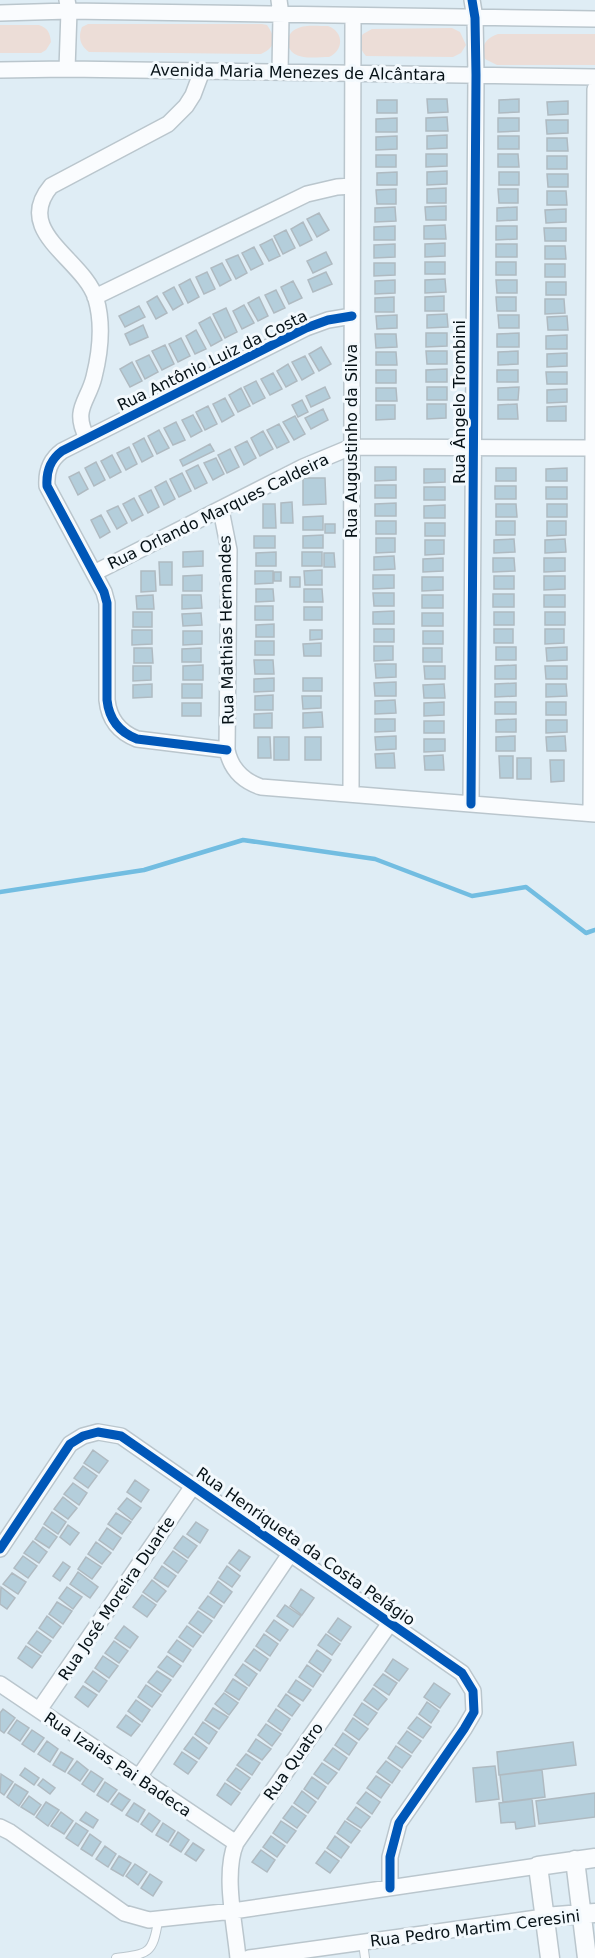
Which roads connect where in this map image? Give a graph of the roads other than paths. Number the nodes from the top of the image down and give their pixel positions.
1 (472, 0) edge
2 (68, 6) edge
3 (280, 7) edge
4 (0, 13) edge
5 (353, 16) junction
6 (475, 18) junction
7 (595, 19) edge
8 (67, 69) junction
9 (0, 70) edge
10 (202, 71) junction
11 (280, 72) junction
12 (352, 73) junction
13 (476, 75) junction
14 (595, 77) edge
15 (595, 89) edge
16 (352, 186) junction
17 (95, 297) junction
18 (352, 316) junction
19 (87, 438) junction
20 (351, 447) junction
21 (473, 447) junction
22 (594, 448) edge
23 (220, 510) junction
24 (94, 573) junction
25 (227, 750) junction
26 (351, 794) junction
27 (471, 804) junction
28 (593, 814) edge
29 (193, 1486) junction
30 (0, 1548) edge
31 (290, 1554) junction
32 (390, 1623) junction
33 (0, 1684) edge
34 (39, 1710) junction
35 (139, 1777) junction
36 (5, 1830) edge
37 (236, 1843) junction
38 (0, 1845) edge
39 (595, 1858) edge
40 (575, 1860) junction
41 (538, 1866) junction
42 (390, 1888) junction
43 (233, 1911) junction
44 (588, 1914) edge
45 (544, 1917) junction
46 (158, 1921) junction
47 (364, 1950) edge
48 (116, 1958) edge
49 (238, 1958) edge
50 (249, 1958) edge
51 (550, 1958) edge
52 (587, 1958) edge

1 - 6 street, Rua Ângelo Trombini
2 - 3 street
2 - 4 street
2 - 8 street
3 - 5 street
3 - 11 street
5 - 6 street
5 - 12 street, Rua Augustinho da Silva
6 - 7 street
6 - 13 street, Rua Ângelo Trombini
8 - 9 street, Avenida Maria Menezes de Alcântara
8 - 10 street, Avenida Maria Menezes de Alcântara
10 - 11 street, Avenida Maria Menezes de Alcântara
10 - 17 street
11 - 12 street, Avenida Maria Menezes de Alcântara
12 - 13 street, Avenida Maria Menezes de Alcântara
12 - 16 street, Rua Augustinho da Silva
13 - 14 street, Avenida Maria Menezes de Alcântara
13 - 21 street, Rua Ângelo Trombini
15 - 22 street
16 - 17 street
16 - 18 street, Rua Augustinho da Silva
17 - 19 street
18 - 19 street, Rua Antônio Luiz da Costa
18 - 20 street, Rua Augustinho da Silva
19 - 24 street, Rua Antônio Luiz da Costa
20 - 21 street, Rua Orlando Marques Caldeira
20 - 23 street, Rua Orlando Marques Caldeira
20 - 26 street, Rua Augustinho da Silva
21 - 22 street, Rua Orlando Marques Caldeira
21 - 27 street, Rua Ângelo Trombini
22 - 28 street
23 - 24 street, Rua Orlando Marques Caldeira
23 - 25 street, Rua Mathias Hernandes
24 - 25 street, Rua Antônio Luiz da Costa
25 - 26 street
26 - 27 street
27 - 28 street
29 - 30 street, Rua Henriqueta da Costa Pelágio
29 - 31 street, Rua Henriqueta da Costa Pelágio
29 - 34 street, Rua José Moreira Duarte
31 - 32 street, Rua Henriqueta da Costa Pelágio
31 - 35 street
32 - 37 street, Rua Quatro
32 - 42 street, Rua Henriqueta da Costa Pelágio
33 - 34 street, Rua Izaias Pai Badeca
34 - 35 street, Rua Izaias Pai Badeca
35 - 37 street, Rua Izaias Pai Badeca
36 - 38 street
36 - 46 street
37 - 43 street, Rua Quatro
39 - 40 street
40 - 41 street
40 - 44 street
41 - 42 street
41 - 45 street
42 - 43 street
43 - 46 street
43 - 49 street, Rua Quatro
44 - 45 street, Rua Pedro Martim Ceresini
44 - 52 street
45 - 47 street, Rua Pedro Martim Ceresini
45 - 51 street
46 - 48 lane
47 - 50 street, Rua Pedro Martim Ceresini

